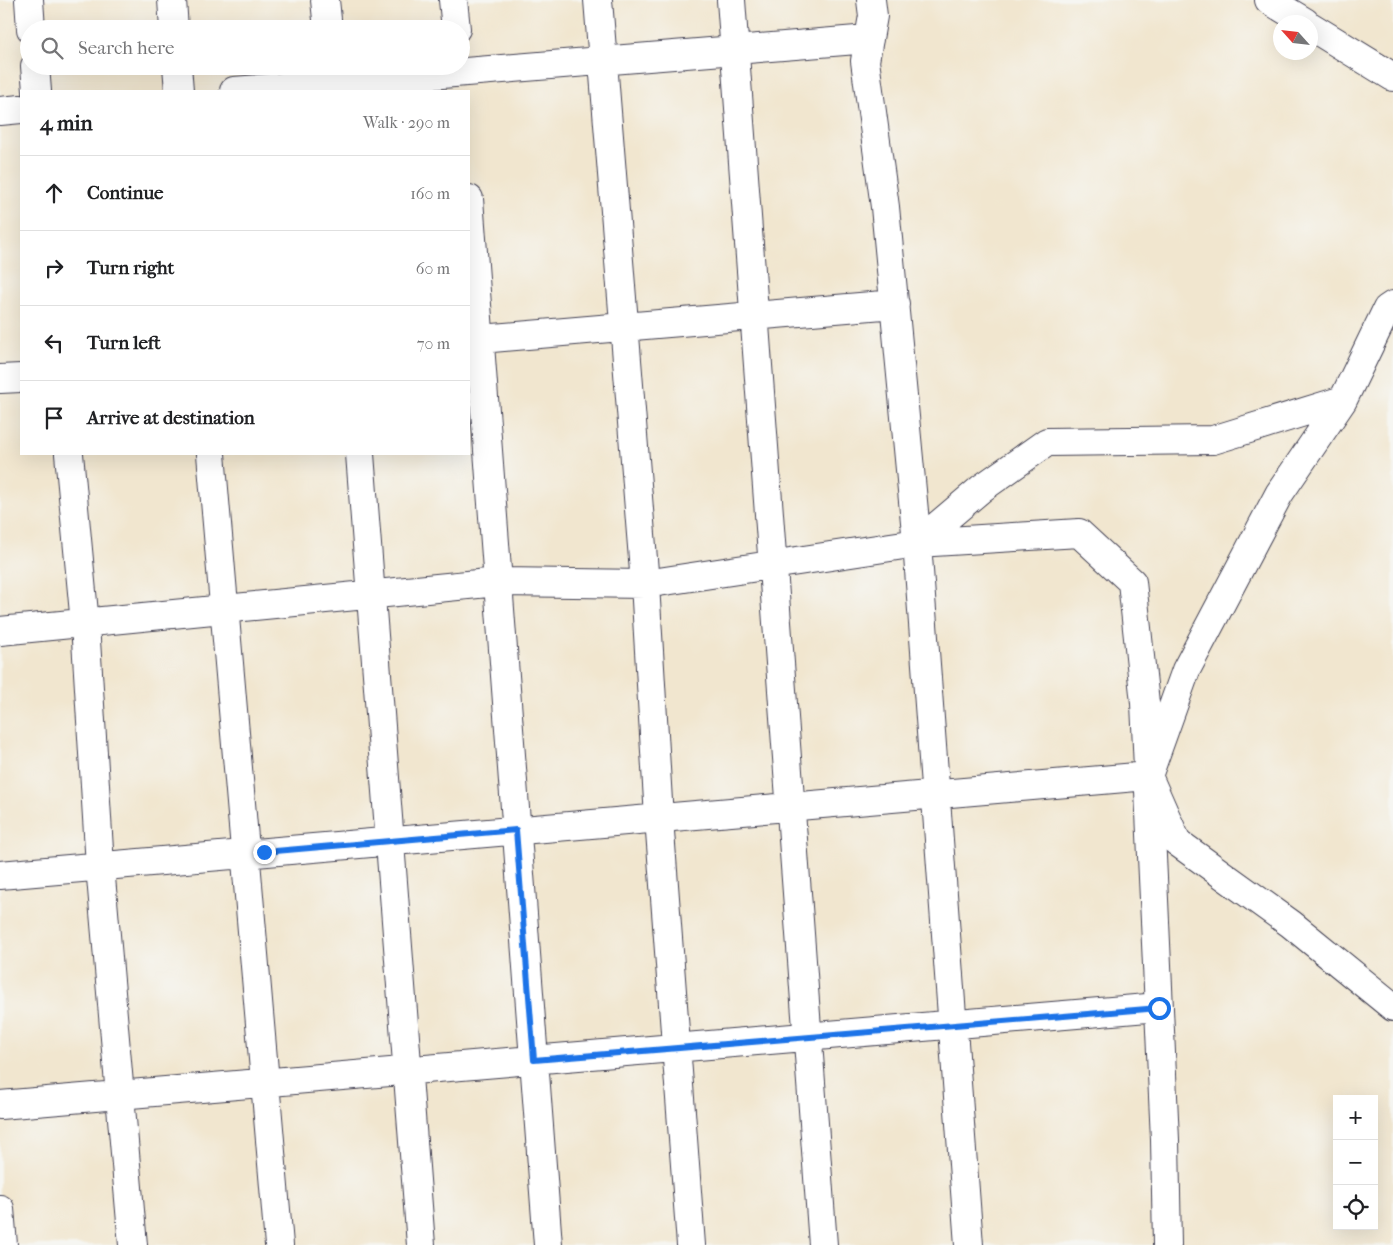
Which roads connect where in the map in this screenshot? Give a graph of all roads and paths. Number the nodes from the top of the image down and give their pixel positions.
1 (29, 0) edge
2 (172, 0) edge
3 (325, 0) edge
4 (453, 0) edge
5 (598, 0) edge
6 (730, 0) edge
7 (871, 0) edge
8 (1268, 0) edge
9 (1293, 15) edge
10 (30, 20) edge
11 (173, 20) edge
12 (327, 20) edge
13 (455, 20) edge
14 (1318, 31) edge
15 (869, 39) junction
16 (734, 50) junction
17 (603, 61) junction
18 (36, 75) edge
19 (178, 75) edge
20 (459, 77) edge
21 (1393, 77) edge
22 (332, 80) edge
23 (37, 90) edge
24 (180, 90) edge
25 (243, 90) edge
26 (20, 109) edge
27 (0, 111) edge
28 (470, 227) edge
29 (895, 304) junction
30 (1393, 305) edge
31 (754, 316) junction
32 (624, 327) junction
33 (474, 340) edge
34 (20, 378) edge
35 (0, 379) edge
36 (1343, 400) junction
37 (69, 455) edge
38 (211, 455) edge
39 (360, 455) edge
40 (917, 543) junction
41 (772, 566) junction
42 (498, 582) junction
43 (645, 584) junction
44 (371, 596) junction
45 (224, 610) junction
46 (85, 624) junction
47 (0, 631) edge
48 (1148, 776) junction
49 (936, 794) junction
50 (790, 807) junction
51 (659, 818) junction
52 (516, 830) junction
53 (390, 841) junction
54 (246, 854) junction
55 (100, 866) junction
56 (0, 875) edge
57 (1393, 1007) edge
58 (1159, 1008) junction
59 (953, 1025) junction
60 (808, 1038) junction
61 (676, 1048) junction
62 (534, 1060) junction
63 (407, 1071) junction
64 (265, 1083) junction
65 (119, 1096) junction
66 (0, 1106) edge
67 (0, 1210) edge
68 (3, 1245) edge
69 (133, 1245) edge
70 (279, 1245) edge
71 (421, 1245) edge
72 (548, 1245) edge
73 (692, 1245) edge
74 (823, 1245) edge
75 (969, 1245) edge
76 (1167, 1245) edge

1 - 10 main road
2 - 11 main road
3 - 12 main road
4 - 13 main road
5 - 17 main road
6 - 16 main road
7 - 15 main road
8 - 9 main road
14 - 21 main road
15 - 16 main road
15 - 29 main road
16 - 17 main road
16 - 31 main road
17 - 20 main road
17 - 32 main road
18 - 23 main road
19 - 24 main road
20 - 22 main road
22 - 25 main road
26 - 27 main road
28 - 33 main road
29 - 31 main road
29 - 40 main road
30 - 36 main road
31 - 32 main road
31 - 41 main road
32 - 33 main road
32 - 43 main road
33 - 42 main road
34 - 35 main road
36 - 40 main road
36 - 48 main road
37 - 46 main road
38 - 45 main road
39 - 44 main road
40 - 41 main road
40 - 48 main road
40 - 49 main road
41 - 43 main road
41 - 50 main road
42 - 43 main road
42 - 44 main road
42 - 52 main road
43 - 51 main road
44 - 45 main road
44 - 53 main road
45 - 46 main road
45 - 54 main road
46 - 47 main road
46 - 55 main road
48 - 49 main road
48 - 57 main road
48 - 58 main road
49 - 50 main road
49 - 59 main road
50 - 51 main road
50 - 60 main road
51 - 52 main road
51 - 61 main road
52 - 53 main road
52 - 62 main road
53 - 54 main road
53 - 63 main road
54 - 55 main road
54 - 64 main road
55 - 56 main road
55 - 65 main road
58 - 59 main road
58 - 76 main road
59 - 60 main road
59 - 75 main road
60 - 61 main road
60 - 74 main road
61 - 62 main road
61 - 73 main road
62 - 63 main road
62 - 72 main road
63 - 64 main road
63 - 71 main road
64 - 65 main road
64 - 70 main road
65 - 66 main road
65 - 69 main road
67 - 68 main road

